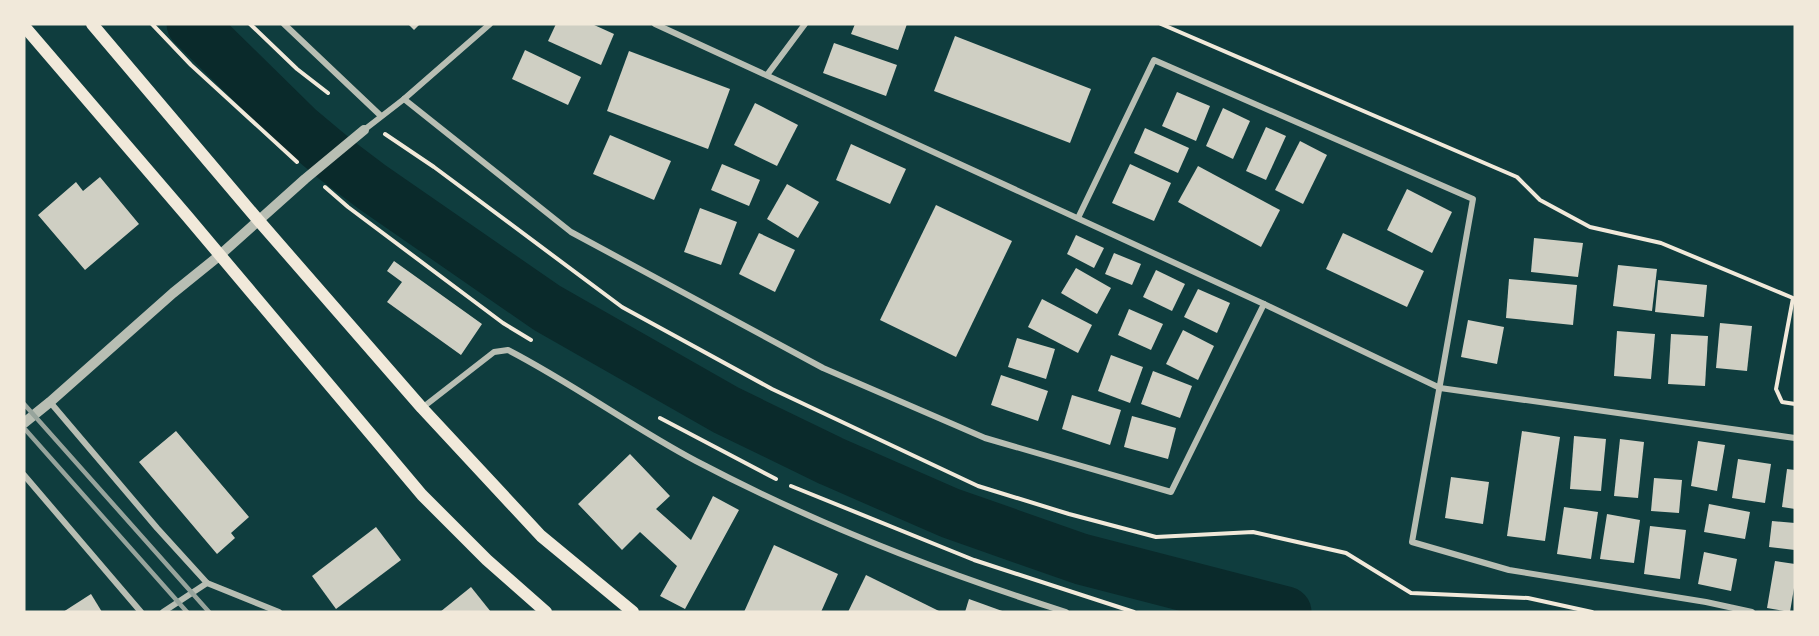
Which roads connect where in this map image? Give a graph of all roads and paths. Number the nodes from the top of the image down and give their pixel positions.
1 (92, 24) edge
2 (152, 24) edge
3 (284, 24) edge
4 (490, 24) edge
5 (655, 24) edge
6 (805, 24) edge
7 (1161, 24) edge
8 (24, 26) edge
9 (767, 75) junction
10 (404, 99) junction
11 (381, 116) junction
12 (364, 130) joint
13 (312, 173) junction
14 (1078, 218) junction
15 (259, 221) junction
16 (220, 255) junction
17 (1264, 303) junction
18 (533, 341) dead end
19 (1440, 388) junction
20 (50, 402) junction
21 (1795, 404) edge
22 (422, 408) junction
23 (653, 414) dead end
24 (24, 423) edge
25 (1795, 438) edge
26 (24, 475) edge
27 (207, 583) junction
28 (141, 612) edge
29 (163, 612) edge
30 (279, 612) edge
31 (546, 612) edge
32 (633, 612) edge
33 (1066, 612) edge
34 (1134, 612) edge
35 (1752, 612) edge

1 - 15 main road
2 - 13 path
3 - 11 street
4 - 10 street
5 - 9 street
6 - 9 street
7 - 21 path
8 - 16 main road
9 - 14 street
10 - 11 street
10 - 17 street
11 - 12 street
12 - 13 street
13 - 15 street
13 - 18 path
14 - 17 street
14 - 19 street
15 - 16 street
15 - 22 main road
16 - 20 street
16 - 31 main road
17 - 19 street
19 - 25 street
19 - 35 street
20 - 24 street
20 - 27 street
22 - 32 main road
22 - 33 street
23 - 34 path
26 - 28 street
27 - 29 street
27 - 30 street

